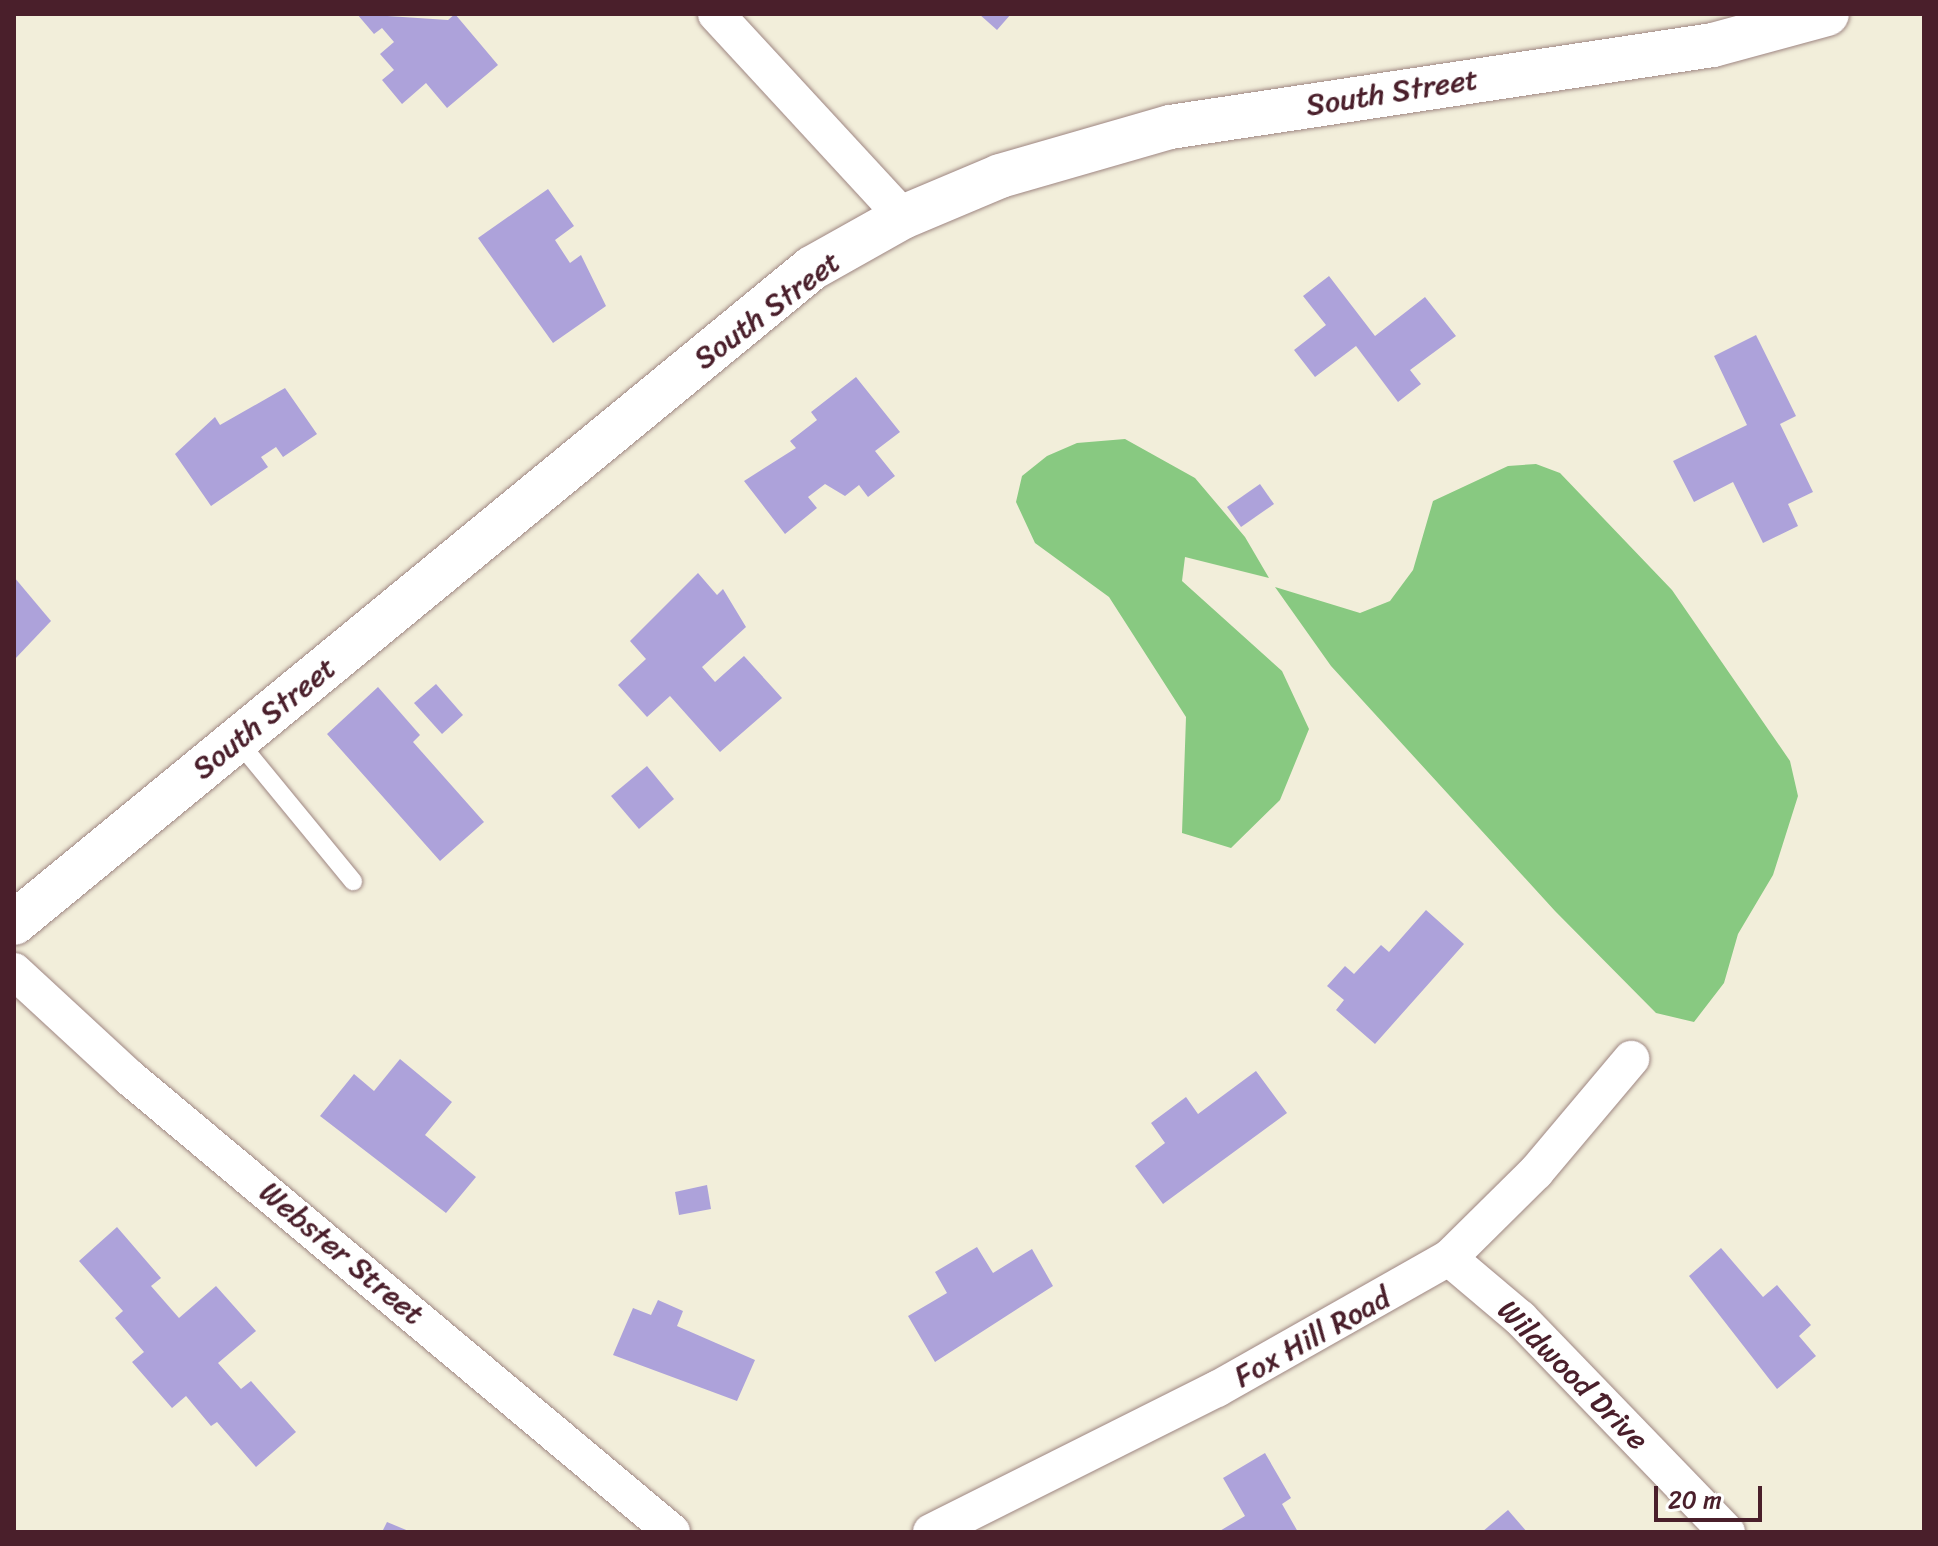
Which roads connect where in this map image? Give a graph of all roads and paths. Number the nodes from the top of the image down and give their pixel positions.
1 (716, 14) edge
2 (1827, 14) edge
3 (903, 217) junction
4 (237, 740) junction
5 (353, 881) dead end
6 (14, 923) edge
7 (14, 971) edge
8 (1631, 1059) dead end
9 (1449, 1258) junction
10 (672, 1532) edge
11 (931, 1532) edge
12 (1727, 1532) edge

1 - 3 street
2 - 3 street, South Street
3 - 4 street, South Street
4 - 5 lane
4 - 6 street, South Street
7 - 10 street, Webster Street
8 - 9 street, Fox Hill Road
9 - 11 street, Fox Hill Road
9 - 12 street, Wildwood Drive

